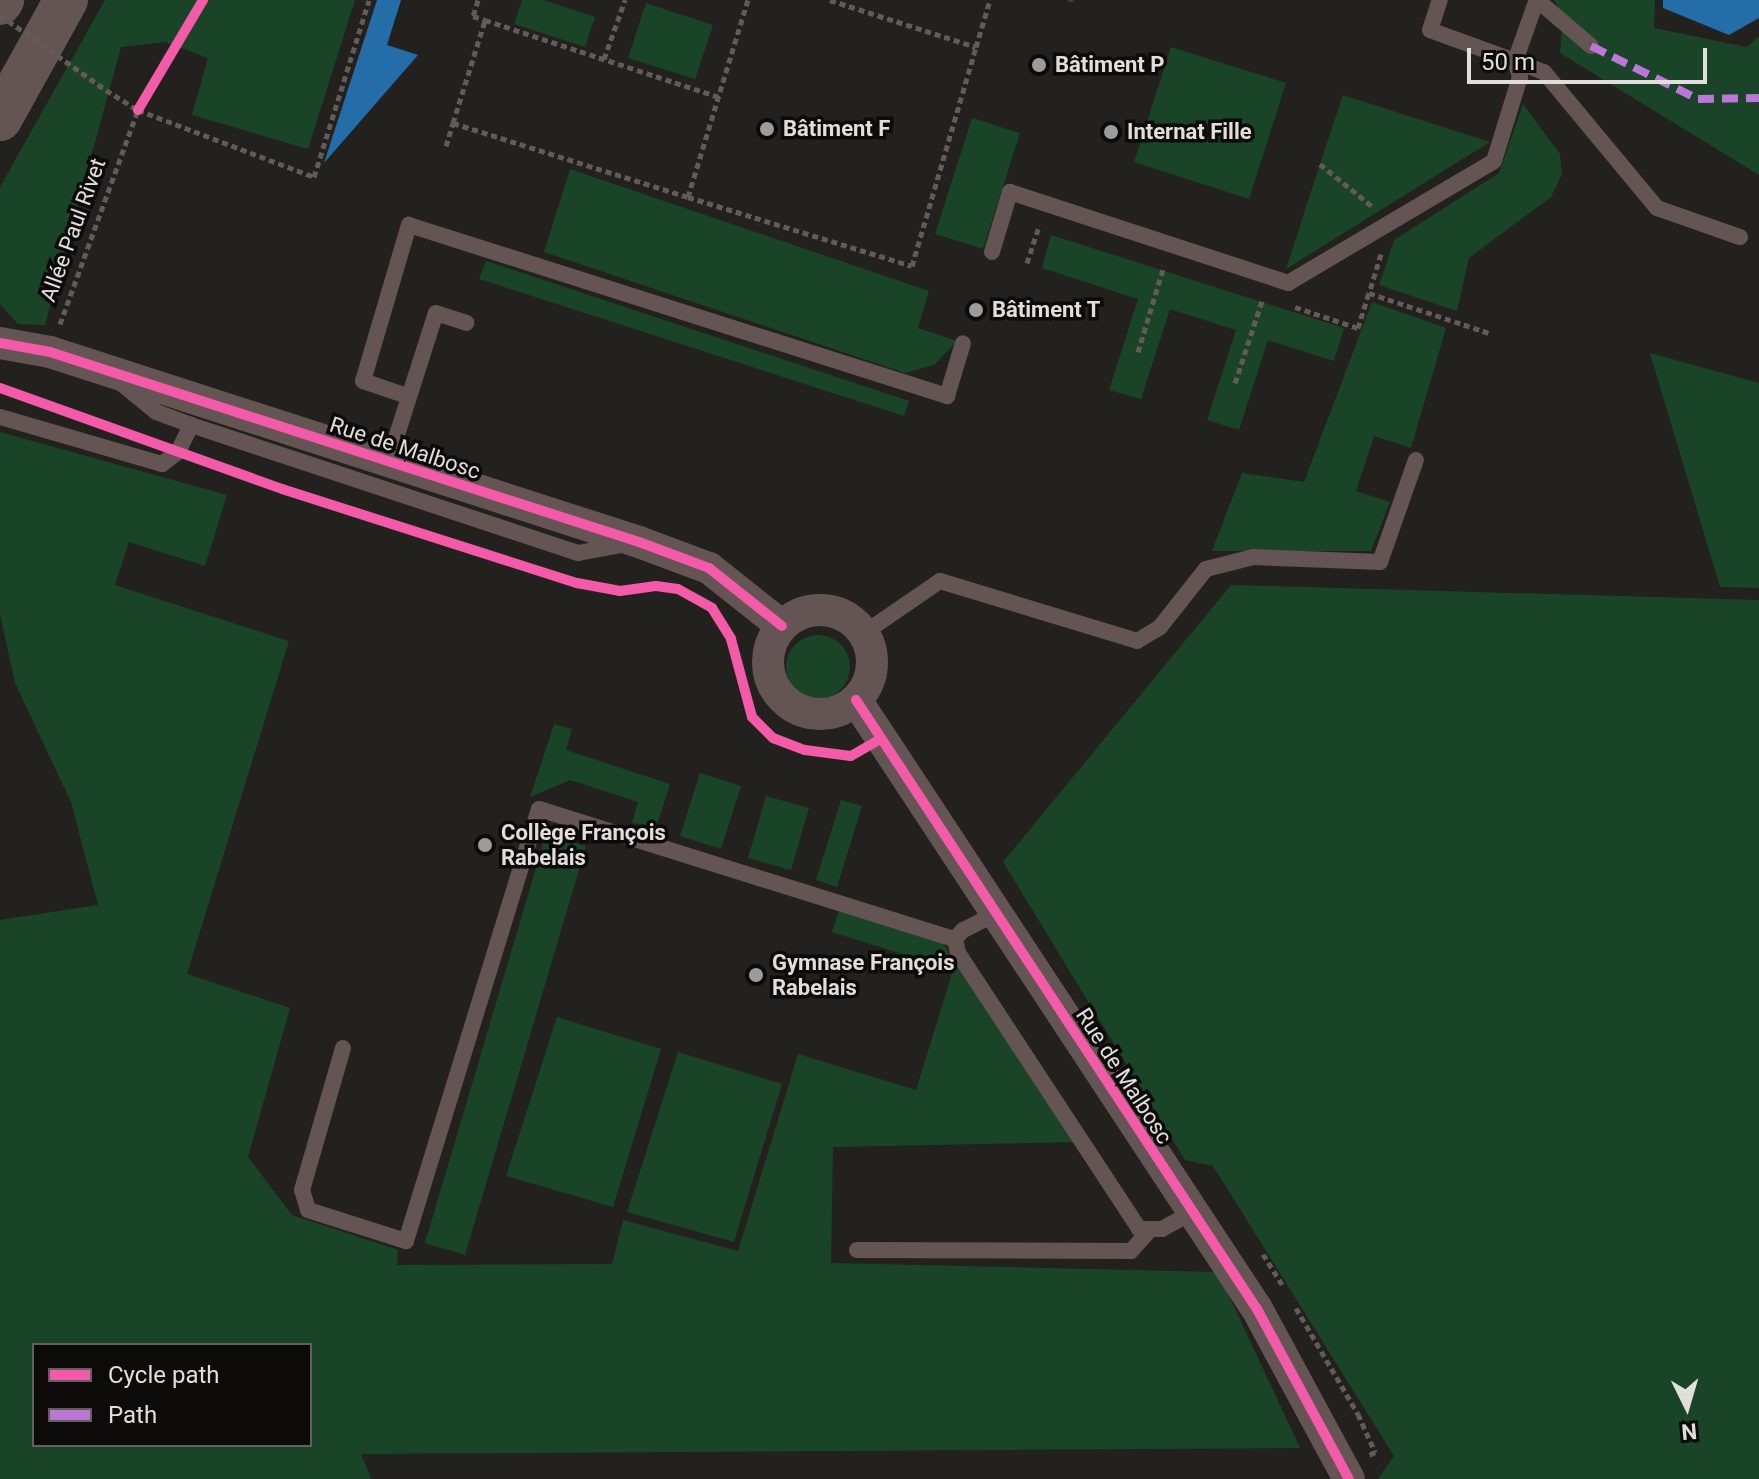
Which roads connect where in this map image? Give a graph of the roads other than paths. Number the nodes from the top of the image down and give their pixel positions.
1 (66, 0) edge
2 (1440, 0) edge
3 (1536, 1) edge
4 (1591, 46) dead end
5 (1515, 61) junction
6 (0, 119) edge
7 (1740, 237) dead end
8 (992, 252) dead end
9 (466, 323) dead end
10 (4, 337) edge
11 (963, 343) dead end
12 (107, 372) junction
13 (407, 396) junction
14 (0, 417) edge
15 (191, 425) junction
16 (1416, 460) dead end
17 (388, 463) junction
18 (639, 542) junction
19 (782, 626) junction
20 (864, 633) junction
21 (856, 700) junction
22 (995, 914) junction
23 (955, 939) junction
24 (343, 1048) dead end
25 (1191, 1213) junction
26 (1147, 1233) junction
27 (857, 1250) dead end
28 (1349, 1479) edge

1 - 6 main road
2 - 5 lane
3 - 4 lane
3 - 5 lane
5 - 7 lane
5 - 8 lane
9 - 13 lane
10 - 12 street, Rue de Malbosc
11 - 13 lane
12 - 15 lane
12 - 17 street, Rue de Malbosc
13 - 17 lane
14 - 15 lane
15 - 18 lane
16 - 20 lane
17 - 18 street, Rue de Malbosc
18 - 19 street, Rue de Malbosc
19 - 20 street
19 - 21 street
20 - 21 street
21 - 22 street, Rue de Malbosc
22 - 23 lane
22 - 25 street, Rue de Malbosc
23 - 24 lane
23 - 26 lane
25 - 26 lane
25 - 28 street, Rue de Malbosc
26 - 27 lane

